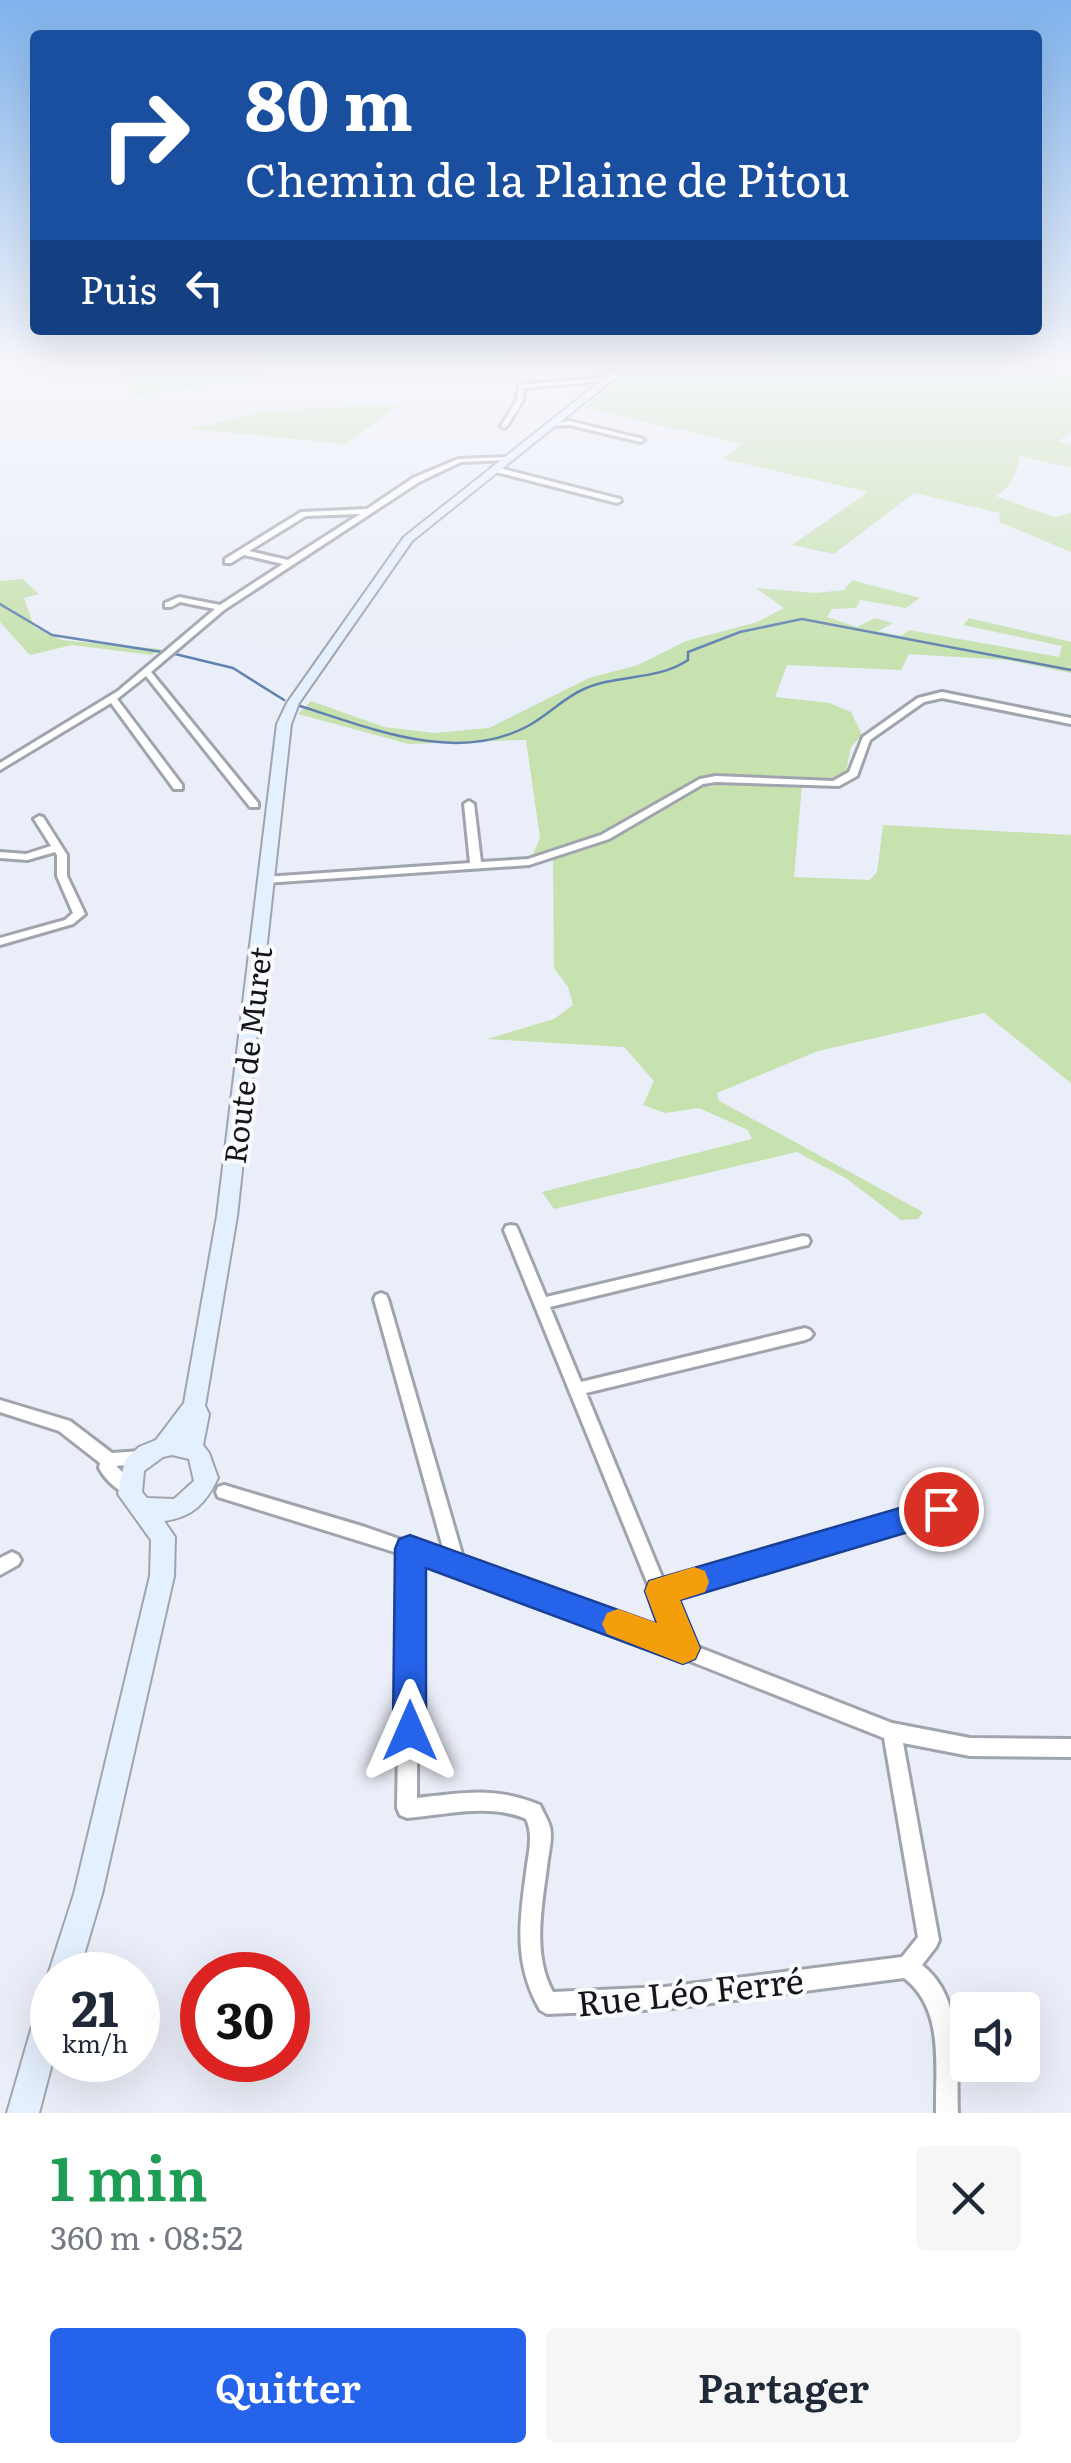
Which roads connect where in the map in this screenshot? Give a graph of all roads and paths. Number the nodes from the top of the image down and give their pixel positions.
1 (507, 459) edge
2 (500, 460) edge
3 (494, 469) junction
4 (617, 501) dead end
5 (369, 511) junction
6 (242, 552) junction
7 (228, 562) dead end
8 (290, 563) junction
9 (168, 605) dead end
10 (221, 608) junction
11 (148, 674) junction
12 (112, 699) junction
13 (1071, 722) edge
14 (0, 767) edge
15 (178, 787) dead end
16 (254, 804) dead end
17 (469, 804) dead end
18 (38, 819) dead end
19 (57, 848) junction
20 (0, 855) edge
21 (476, 866) junction
22 (265, 880) junction
23 (0, 942) edge
24 (511, 1230) dead end
25 (803, 1242) dead end
26 (381, 1299) dead end
27 (541, 1304) junction
28 (804, 1334) dead end
29 (577, 1389) junction
30 (0, 1406) edge
31 (194, 1406) junction
32 (164, 1446) junction
33 (190, 1448) junction
34 (140, 1458) junction
35 (109, 1460) junction
36 (201, 1494) junction
37 (135, 1497) junction
38 (941, 1509) dead end
39 (163, 1536) junction
40 (410, 1549) junction
41 (457, 1565) junction
42 (660, 1591) junction
43 (683, 1648) junction
44 (892, 1732) junction
45 (1071, 1748) edge
46 (70, 1952) edge
47 (907, 1967) junction
48 (32, 2082) edge
49 (23, 2113) edge
50 (947, 2113) edge

1 - 3 main road
2 - 5 street
3 - 4 street
3 - 22 main road, Route de Muret
5 - 6 street
5 - 8 street
6 - 7 street
6 - 8 street
8 - 10 street
9 - 10 street
10 - 11 street
11 - 12 street
11 - 16 street
12 - 14 street
12 - 15 street
13 - 21 street
17 - 21 street
18 - 19 street
19 - 20 street
19 - 23 street
21 - 22 street
22 - 31 main road, Route de Muret
24 - 27 street
25 - 27 street
26 - 41 street
27 - 29 street
28 - 29 street
29 - 42 street
30 - 35 street
31 - 32 main road
31 - 33 main road, Route de Muret
32 - 33 main road
32 - 34 main road
33 - 36 main road
34 - 35 street
34 - 37 main road
35 - 37 street
36 - 37 main road
36 - 39 main road
36 - 40 street
37 - 39 main road
38 - 42 street
39 - 46 main road
40 - 41 street
40 - 47 street, Rue Léo Ferré
41 - 43 street
42 - 43 street
43 - 44 street
44 - 45 street
44 - 47 street
47 - 50 street
48 - 49 main road

